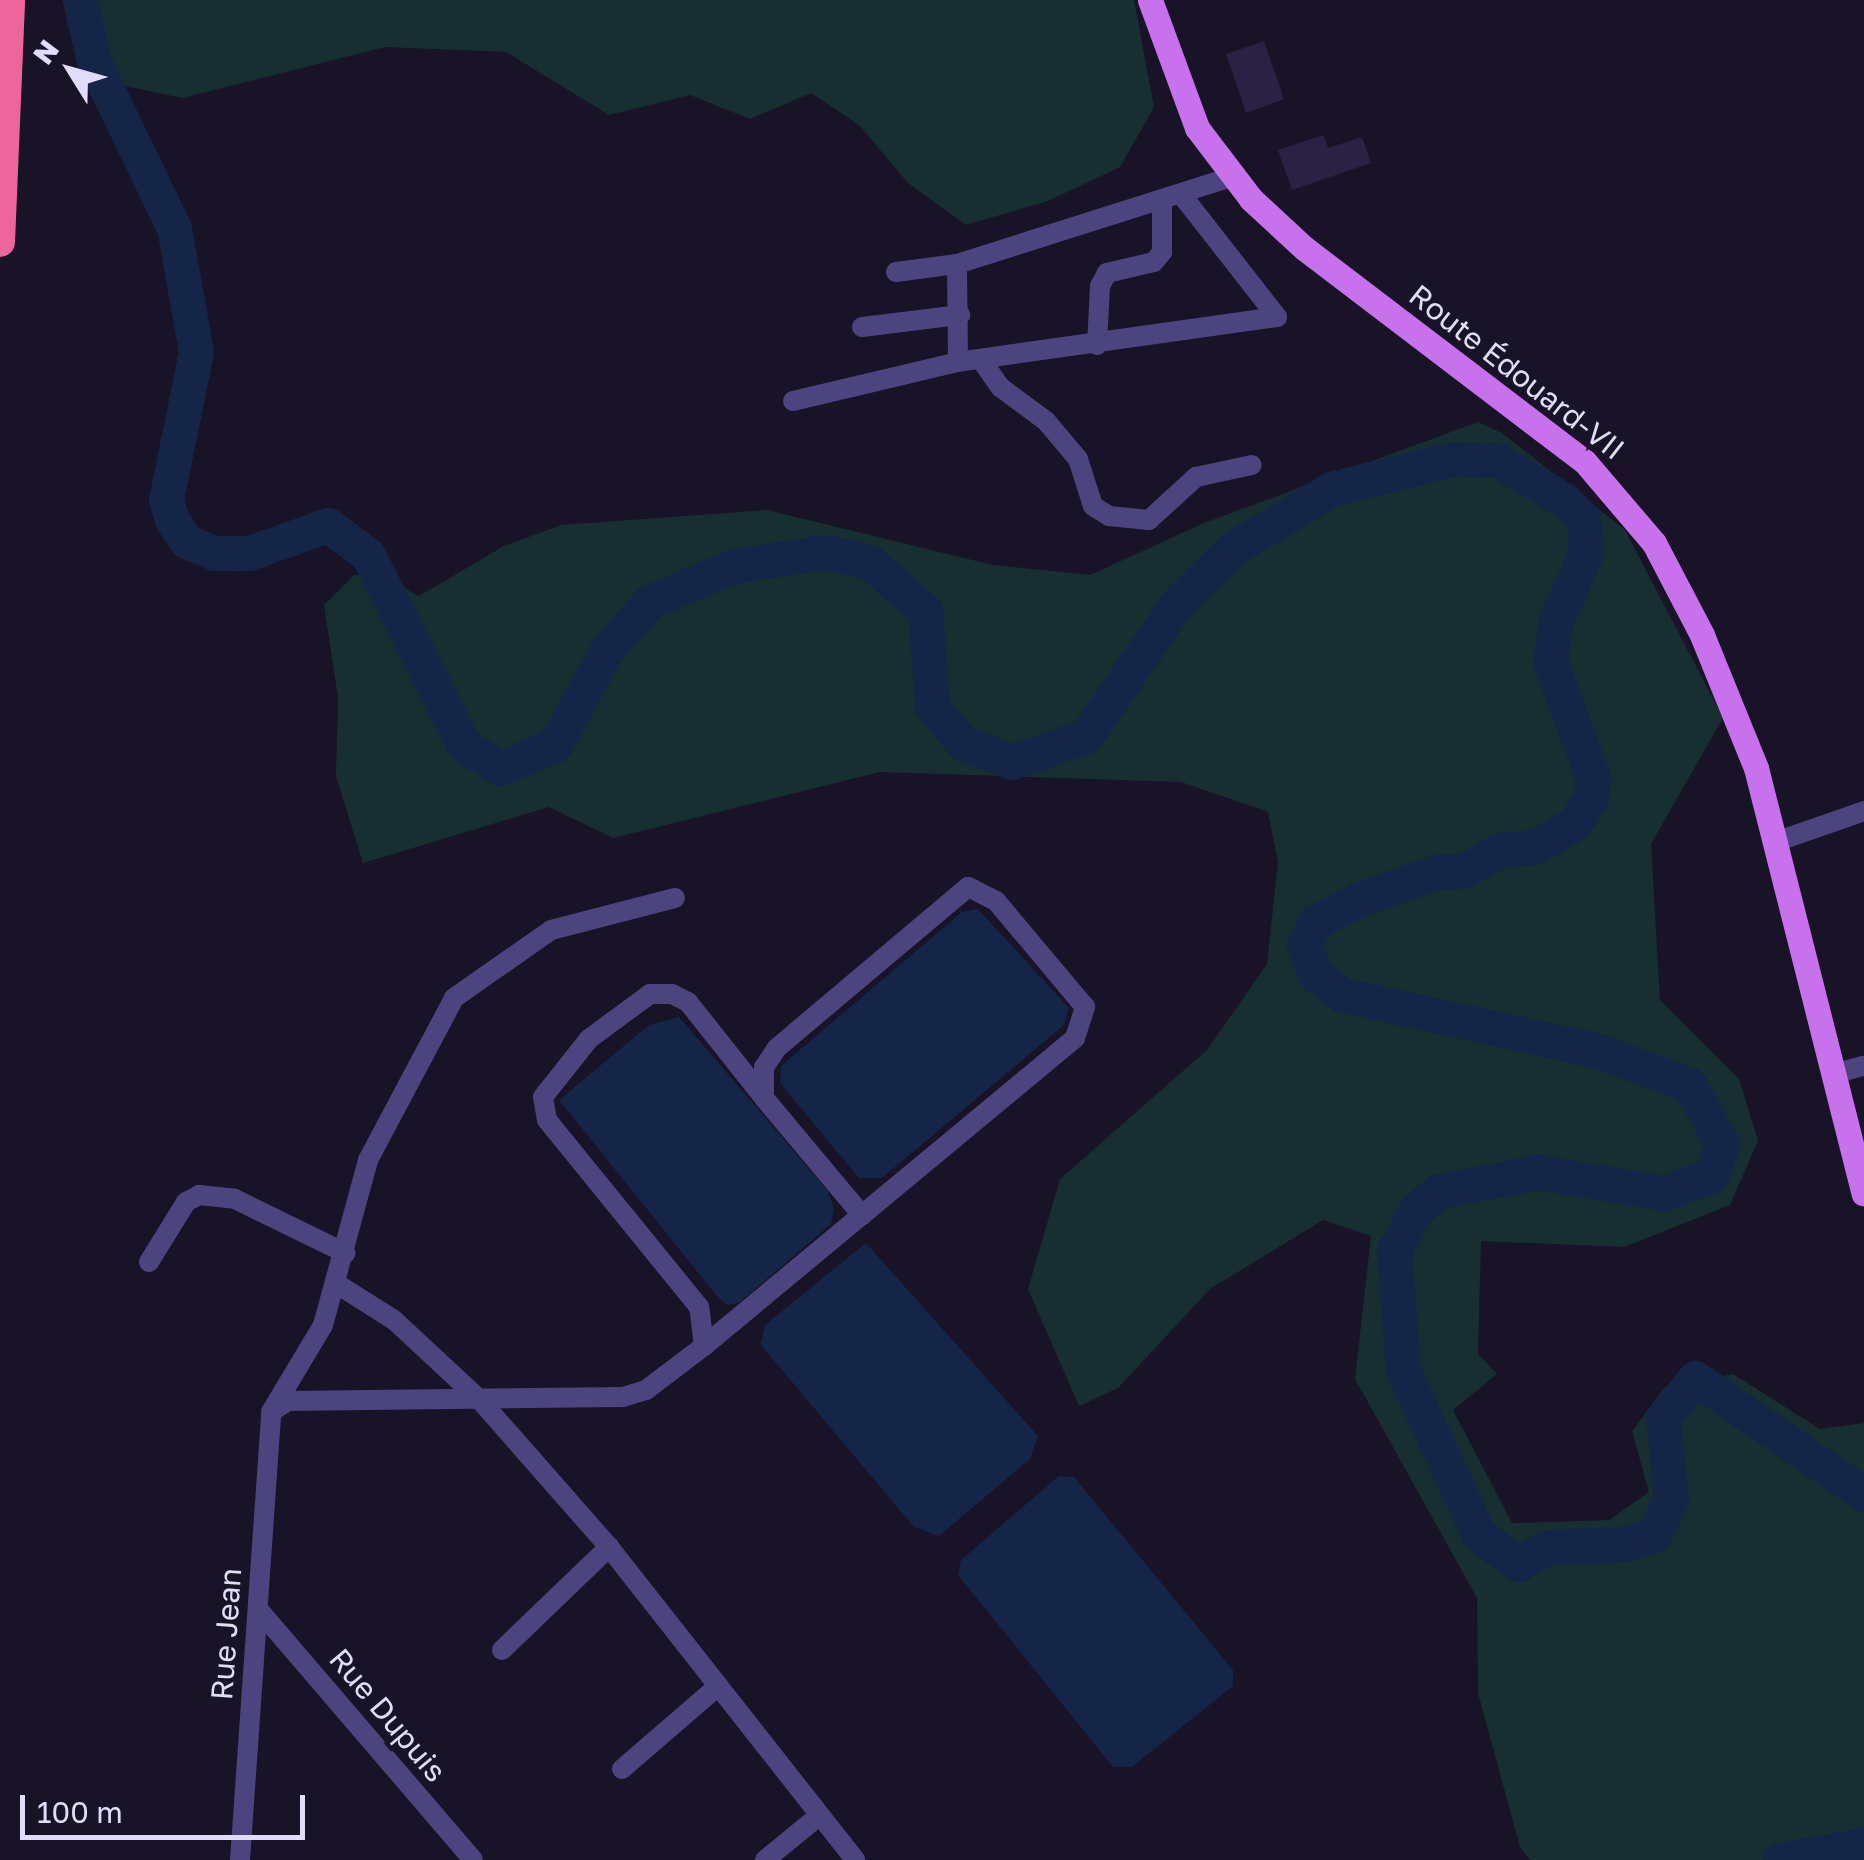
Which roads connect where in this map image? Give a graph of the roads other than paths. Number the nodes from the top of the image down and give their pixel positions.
1 (10, 0) edge
2 (1150, 0) edge
3 (1231, 177) junction
4 (1171, 198) junction
5 (0, 242) edge
6 (957, 264) junction
7 (896, 272) dead end
8 (960, 316) junction
9 (862, 328) dead end
10 (1097, 345) junction
11 (982, 360) junction
12 (958, 362) junction
13 (793, 401) dead end
14 (1252, 465) dead end
15 (1864, 811) edge
16 (1778, 841) junction
17 (675, 898) dead end
18 (1864, 1066) edge
19 (1837, 1073) junction
20 (764, 1098) junction
21 (1864, 1194) edge
22 (862, 1215) junction
23 (345, 1252) junction
24 (149, 1262) dead end
25 (337, 1284) junction
26 (704, 1346) junction
27 (479, 1399) junction
28 (271, 1412) junction
29 (609, 1547) junction
30 (258, 1609) junction
31 (502, 1650) dead end
32 (718, 1686) junction
33 (622, 1770) dead end
34 (820, 1815) junction
35 (240, 1860) edge
36 (473, 1860) edge
37 (765, 1860) edge
38 (855, 1860) edge

1 - 5 highway
2 - 3 main road, Route Édouard-VII
3 - 4 street
3 - 16 main road, Route Édouard-VII
4 - 6 street
4 - 10 street
4 - 10 street
6 - 7 street
6 - 8 street
8 - 9 street
8 - 12 street
10 - 11 street
11 - 12 street
11 - 14 street
12 - 13 street
15 - 16 street
16 - 19 main road, Route Édouard-VII
17 - 23 street
18 - 19 street
19 - 21 main road, Route Édouard-VII
20 - 22 street
20 - 22 street
20 - 26 street
22 - 26 street
23 - 24 street
23 - 25 street
25 - 27 street
25 - 28 street
26 - 27 street
27 - 28 street
27 - 29 street
28 - 30 street, Rue Jean
29 - 31 street
29 - 32 street
30 - 35 street, Rue Jean
30 - 36 street, Rue Dupuis
32 - 33 street
32 - 34 street
34 - 37 street
34 - 38 street

